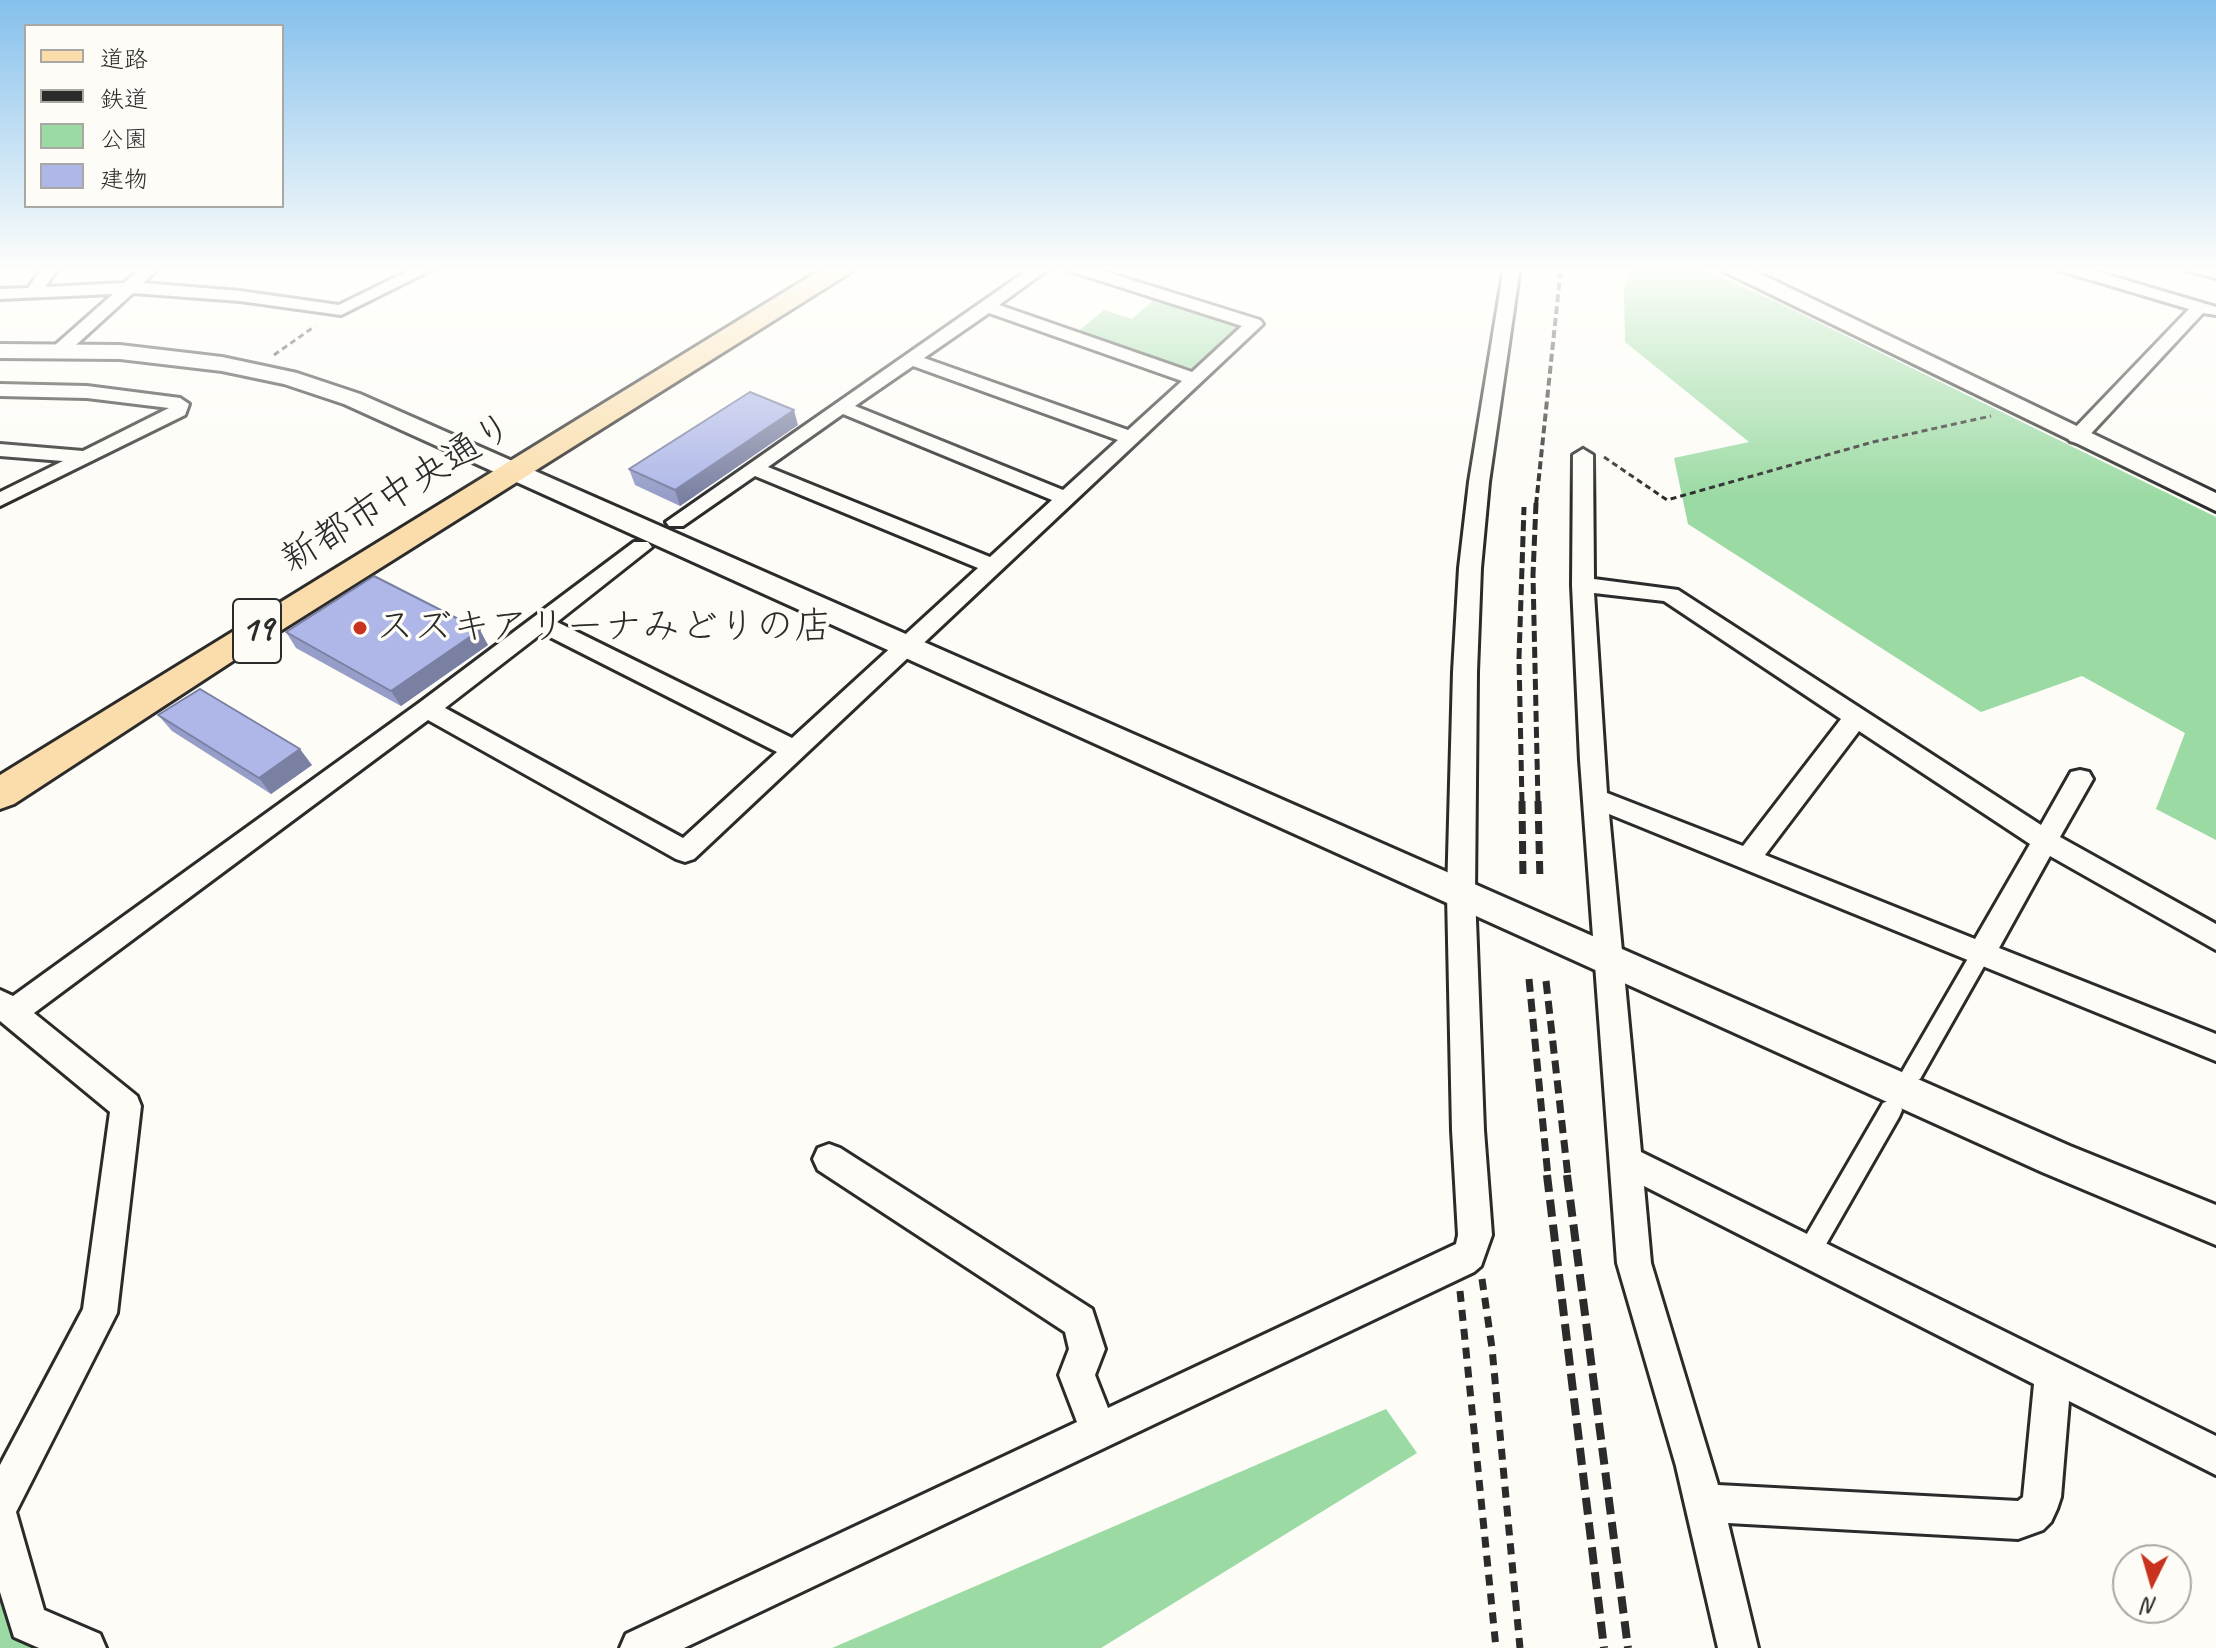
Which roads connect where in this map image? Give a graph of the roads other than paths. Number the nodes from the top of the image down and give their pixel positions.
1 (67, 344) edge
2 (691, 344) edge
3 (711, 344) edge
4 (932, 344) edge
5 (1094, 344) edge
6 (1232, 344) edge
7 (1499, 344) edge
8 (1888, 344) edge
9 (2172, 344) edge
10 (60, 350) junction
11 (0, 351) edge
12 (911, 359) junction
13 (1194, 379) junction
14 (0, 390) edge
15 (841, 407) junction
16 (2077, 437) junction
17 (1131, 438) junction
18 (0, 450) edge
19 (1590, 454) road end
20 (85, 457) junction
21 (504, 465) junction
22 (753, 468) junction
23 (1066, 498) junction
24 (0, 500) edge
25 (2216, 503) edge
26 (676, 522) dead end
27 (641, 547) dead end
28 (993, 566) junction
29 (1583, 585) junction
30 (541, 623) junction
31 (906, 647) junction
32 (427, 709) junction
33 (1856, 717) junction
34 (794, 750) junction
35 (0, 765) edge
36 (2080, 779) dead end
37 (0, 794) edge
38 (1595, 798) junction
39 (2045, 841) junction
40 (1747, 860) junction
41 (1461, 894) junction
42 (2216, 938) edge
43 (1981, 954) junction
44 (1609, 960) junction
45 (6, 1008) edge
46 (2216, 1048) edge
47 (1913, 1072) dead end
48 (1891, 1110) dead end
49 (829, 1159) dead end
50 (1625, 1160) junction
51 (2216, 1225) edge
52 (1809, 1252) junction
53 (2053, 1375) junction
54 (1099, 1431) junction
55 (2216, 1456) edge
56 (1704, 1503) junction
57 (0, 1504) edge
58 (0, 1519) edge
59 (86, 1648) edge
60 (640, 1648) edge
61 (1738, 1648) edge

1 - 10 street
2 - 21 main road, 新都市中央通り / 19
3 - 21 main road, 新都市中央通り / 19
4 - 12 street
5 - 13 street
6 - 13 street
7 - 41 street
8 - 16 street
9 - 16 street
10 - 11 street
10 - 21 street
12 - 15 street
12 - 17 street
13 - 17 street
14 - 20 street
15 - 22 street
15 - 23 street
16 - 25 street
17 - 23 street
18 - 20 street
19 - 29 street
20 - 24 street
21 - 31 street
21 - 35 main road, 新都市中央通り / 19
21 - 37 main road, 新都市中央通り / 19
22 - 26 street
22 - 28 street
23 - 28 street
27 - 30 street
28 - 31 street
29 - 33 street
29 - 38 street
30 - 32 street
30 - 34 street
31 - 34 street
31 - 41 street
32 - 34 street
32 - 45 street
33 - 39 street
33 - 40 street
36 - 39 street
38 - 40 street
38 - 44 street
39 - 42 street
39 - 43 street
40 - 43 street
41 - 44 street
41 - 54 street
43 - 46 street
43 - 47 street
44 - 50 street
44 - 51 street
45 - 57 street
48 - 52 street
49 - 54 street
50 - 52 street
50 - 56 street
52 - 53 street
53 - 55 street
53 - 56 street
54 - 60 street
56 - 61 street
58 - 59 street

